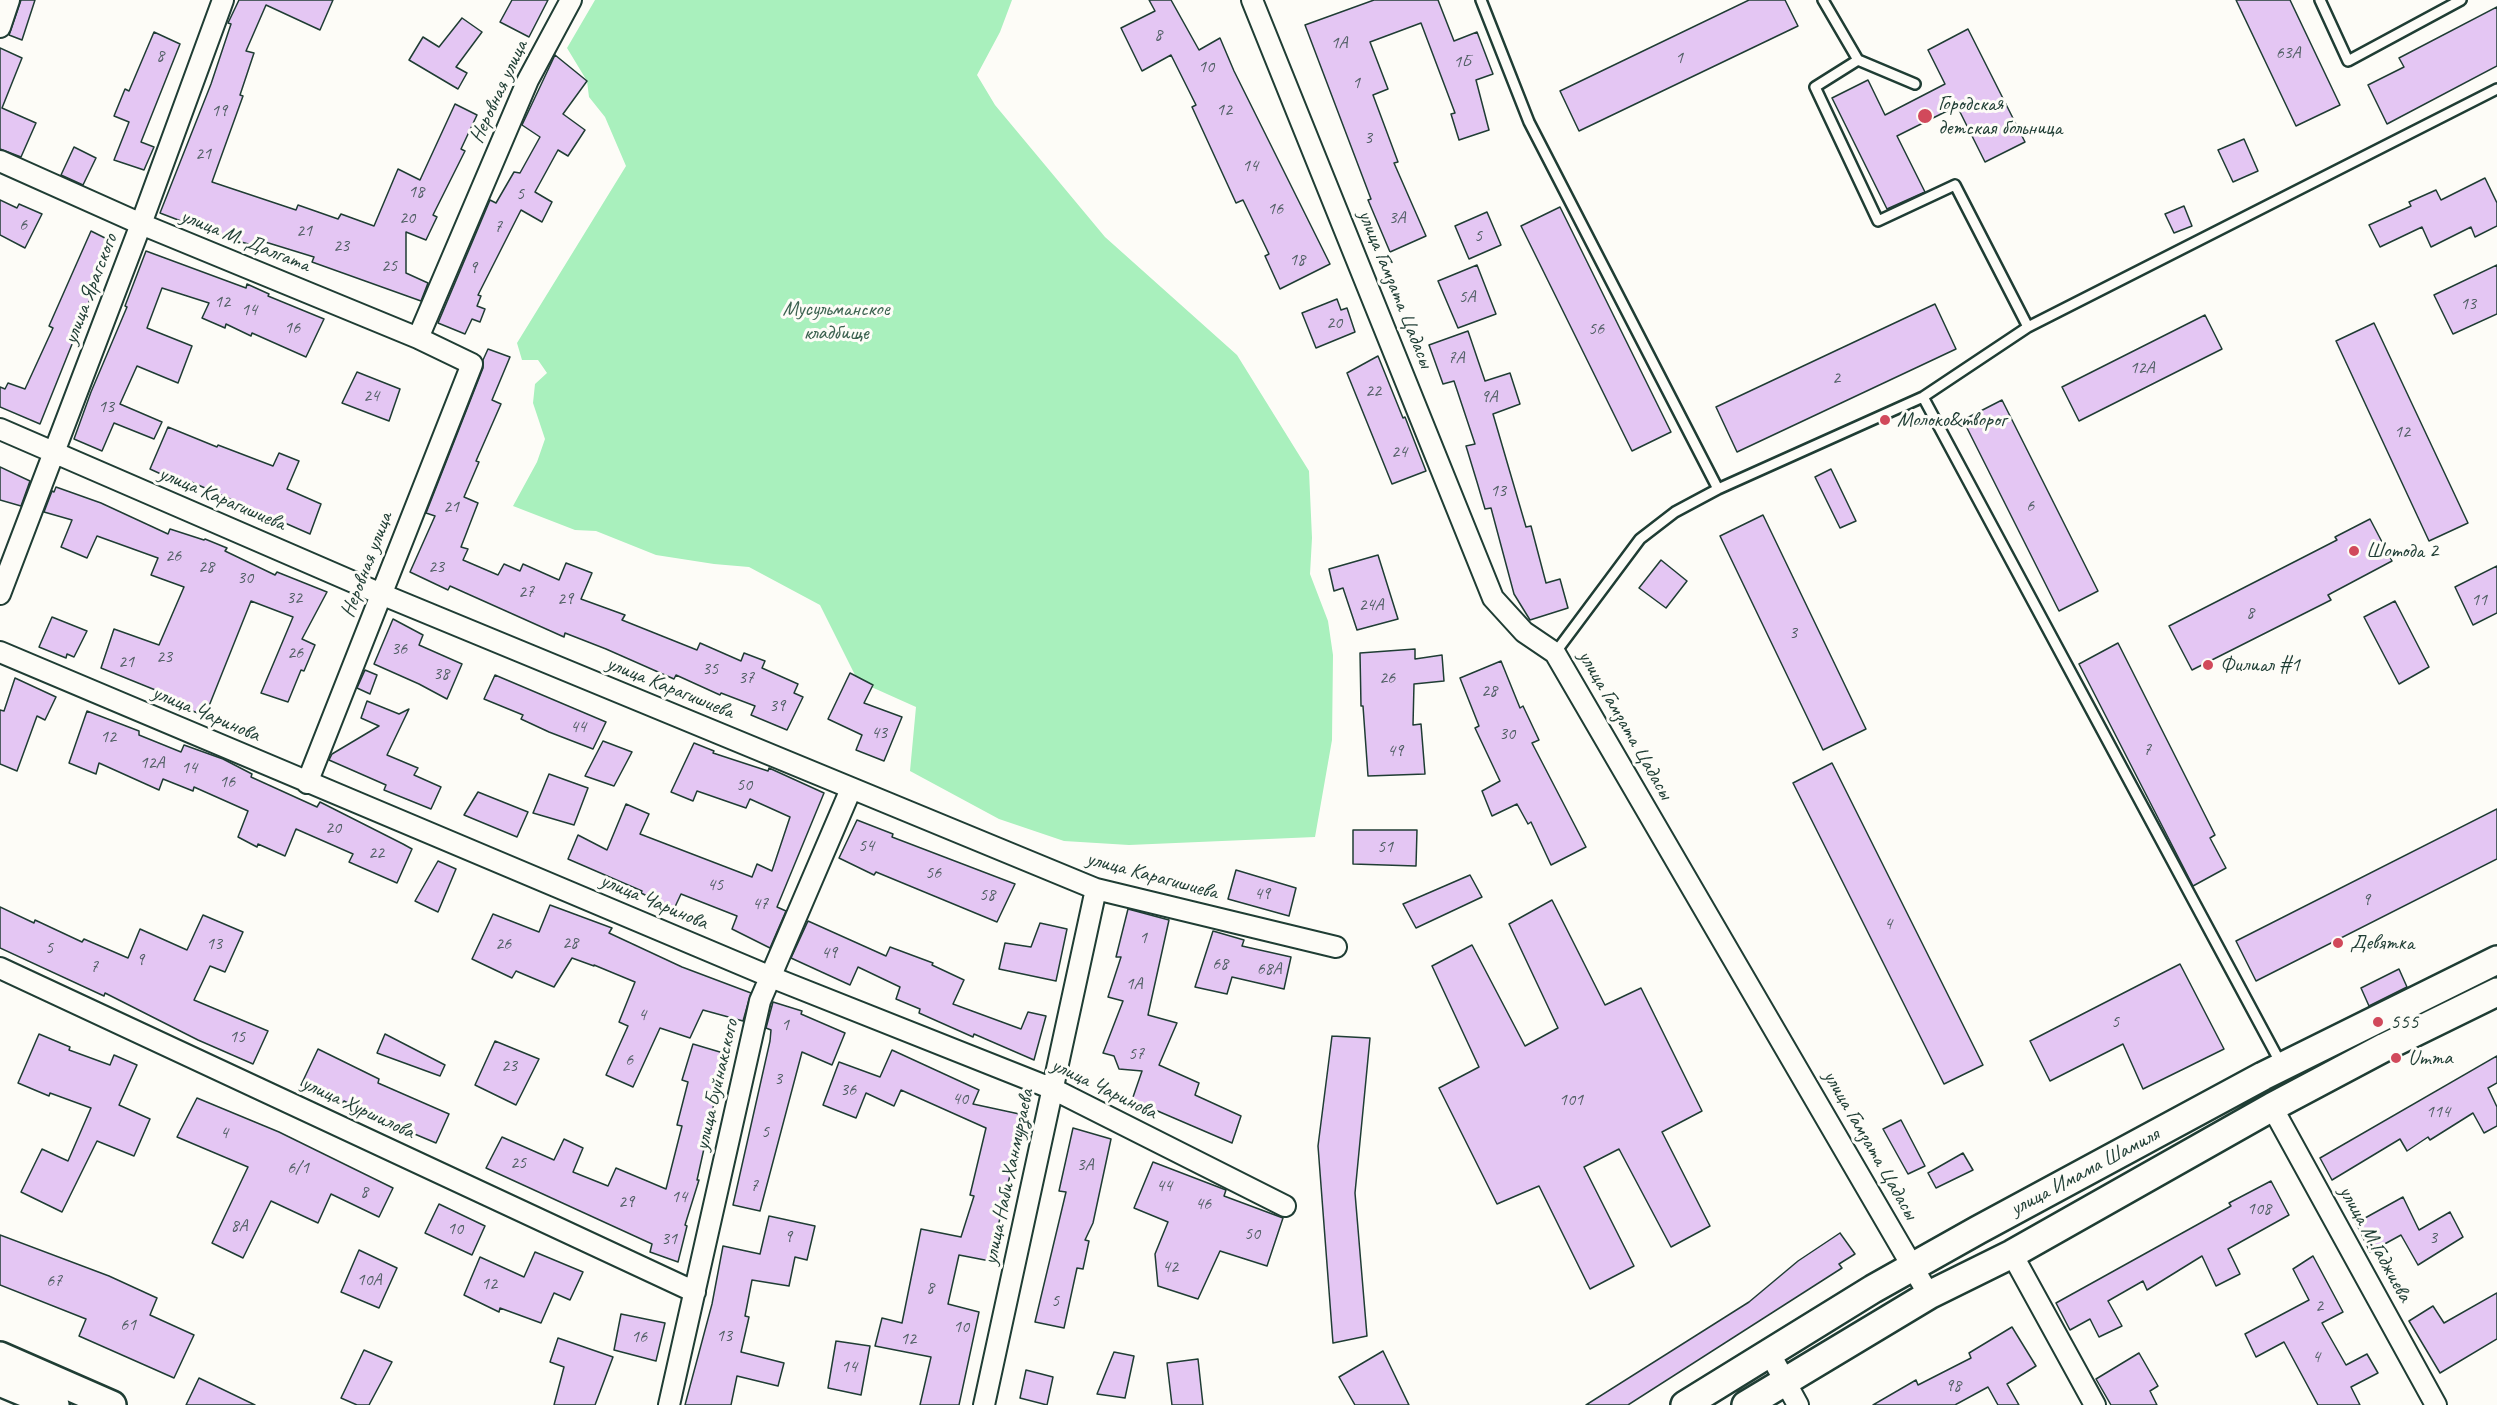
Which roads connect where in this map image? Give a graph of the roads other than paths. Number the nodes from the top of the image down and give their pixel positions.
1 (9, 0) edge
2 (223, 0) edge
3 (571, 0) edge
4 (1252, 0) edge
5 (1481, 0) edge
6 (1823, 0) edge
7 (2320, 0) edge
8 (2461, 0) edge
9 (0, 27) edge
10 (1858, 60) junction
11 (1915, 84) dead end
12 (2497, 88) edge
13 (0, 161) edge
14 (141, 224) junction
15 (2028, 327) junction
16 (418, 338) junction
17 (472, 364) joint
18 (1923, 397) junction
19 (0, 429) edge
20 (55, 452) junction
21 (1718, 489) junction
22 (0, 594) edge
23 (381, 594) junction
24 (0, 652) edge
25 (1555, 653) junction
26 (307, 783) junction
27 (851, 789) junction
28 (1095, 889) junction
29 (1336, 947) dead end
30 (2497, 960) edge
31 (0, 968) edge
32 (771, 977) junction
33 (2497, 993) edge
34 (2279, 1060) dead end
35 (1053, 1089) junction
36 (2272, 1107) junction
37 (1285, 1206) dead end
38 (2012, 1254) junction
39 (1912, 1266) junction
40 (695, 1292) junction
41 (1929, 1295) junction
42 (1770, 1354) junction
43 (0, 1356) edge
44 (0, 1382) edge
45 (55, 1405) edge
46 (112, 1405) edge
47 (669, 1405) edge
48 (984, 1405) edge
49 (1685, 1405) edge
50 (1746, 1405) edge
51 (1798, 1405) edge
52 (2095, 1405) edge
53 (2436, 1405) edge

1 - 9 street
2 - 14 street, улица Ярагского
3 - 16 street, Неровная улица
4 - 25 street, улица Гамзата Цадасы
5 - 21 lane
6 - 10 lane
7 - 8 lane
10 - 11 lane
10 - 15 lane
12 - 15 lane
13 - 14 street, улица М. Далгата
14 - 16 street, улица М. Далгата
14 - 20 street, улица Ярагского
15 - 18 lane
16 - 17 street, улица М. Далгата
17 - 23 street, Неровная улица
18 - 21 lane
18 - 34 lane
19 - 20 street, улица Карагишиева
20 - 22 street, улица Ярагского
20 - 23 street, улица Карагишиева
21 - 25 lane
23 - 26 street, Неровная улица
23 - 27 street, улица Карагишиева
24 - 26 street, улица Чаринова
25 - 39 street, улица Гамзата Цадасы
26 - 32 street, улица Чаринова
27 - 28 street, улица Карагишиева
27 - 32 street, улица Буйнакского
28 - 29 street, улица Карагишиева
28 - 35 street, улица Наби Ханмурзаева
30 - 39 main road, улица Имама Шамиля
31 - 40 street, улица Хуршилова
32 - 35 street, улица Чаринова
32 - 40 street, улица Буйнакского
33 - 36 main road, улица Имама Шамиля
35 - 37 street, улица Чаринова
35 - 48 street, улица Наби Ханмурзаева
36 - 38 main road, улица Имама Шамиля
36 - 53 street, улица М.Гаджиева
38 - 41 main road, улица Имама Шамиля
38 - 52 street
39 - 41 street, улица Гамзата Цадасы
39 - 42 main road, улица Имама Шамиля
40 - 47 street, улица Буйнакского
41 - 50 main road, улица Имама Шамиля
42 - 49 main road, улица Имама Шамиля
42 - 51 street
43 - 46 main road
44 - 45 main road

